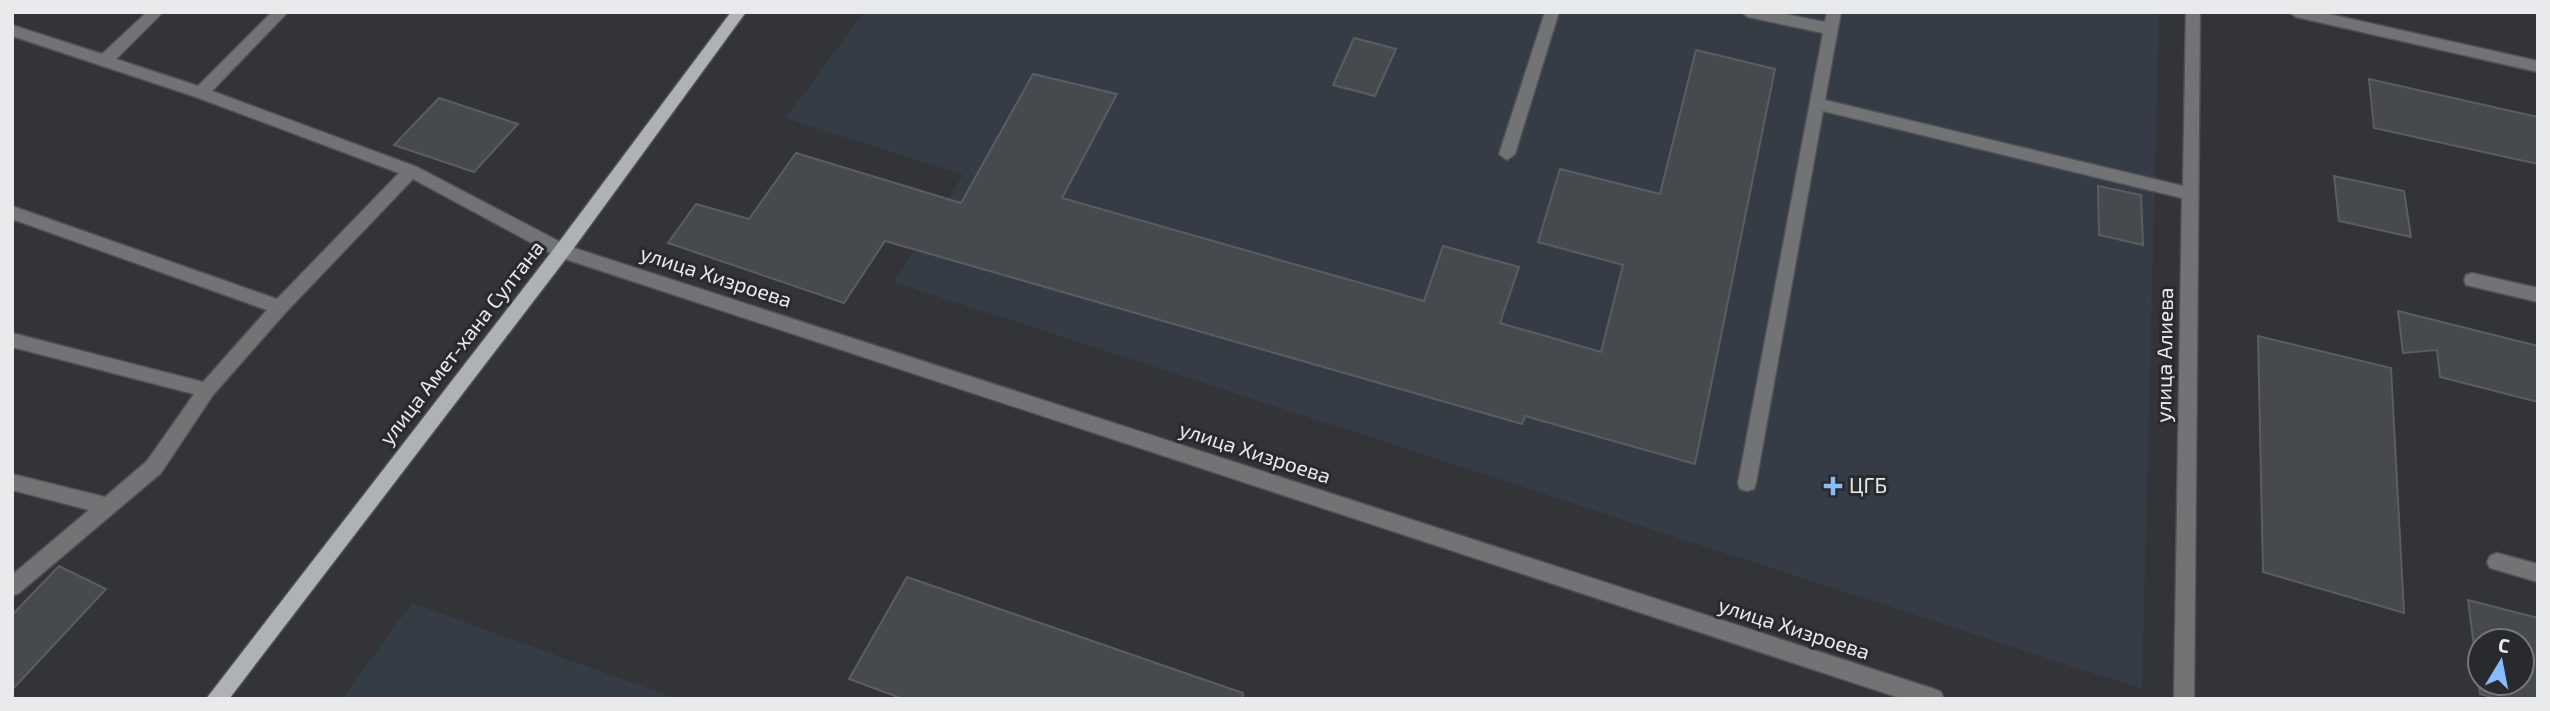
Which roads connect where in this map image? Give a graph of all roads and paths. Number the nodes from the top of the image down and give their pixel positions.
1 (156, 12) edge
2 (281, 12) edge
3 (739, 12) edge
4 (1552, 12) edge
5 (1748, 12) edge
6 (2193, 12) edge
7 (2296, 12) edge
8 (1832, 21) edge
9 (12, 30) edge
10 (105, 61) junction
11 (2538, 67) edge
12 (201, 93) junction
13 (1817, 104) junction
14 (1507, 154) dead end
15 (411, 170) junction
16 (2190, 194) junction
17 (12, 212) edge
18 (562, 251) junction
19 (2472, 280) dead end
20 (2538, 296) edge
21 (280, 307) junction
22 (12, 340) edge
23 (207, 390) junction
24 (12, 482) edge
25 (1747, 483) dead end
26 (106, 506) junction
27 (2497, 562) dead end
28 (2538, 573) edge
29 (12, 587) edge
30 (216, 699) edge
31 (1934, 699) edge
32 (2184, 699) edge

1 - 10 street
2 - 12 street
3 - 18 main road, улица Амет-хана Султана
4 - 14 street
5 - 8 street
6 - 16 street, улица Алиева
7 - 11 street
8 - 13 street
9 - 10 street, улица Хизроева
10 - 12 street, улица Хизроева
12 - 15 street, улица Хизроева
13 - 16 street
13 - 25 street
15 - 18 street, улица Хизроева
15 - 21 street
16 - 32 street, улица Алиева
17 - 21 street
18 - 30 main road, улица Амет-хана Султана
18 - 31 street, улица Хизроева
19 - 20 street
21 - 23 street
22 - 23 street
23 - 26 street
24 - 26 street
26 - 29 street
27 - 28 street

